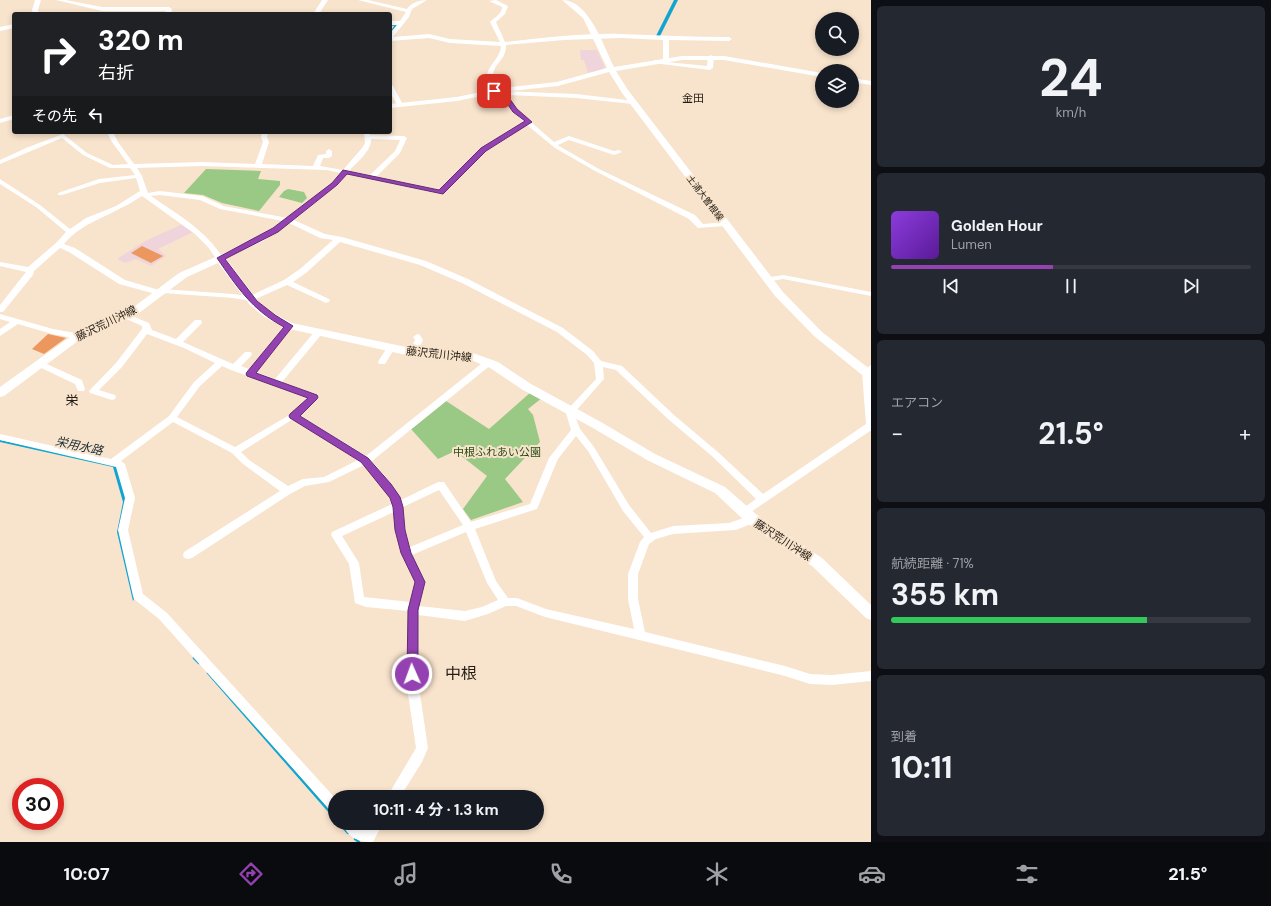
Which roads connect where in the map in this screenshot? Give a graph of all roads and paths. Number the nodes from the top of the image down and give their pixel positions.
1 (38, 0) edge
2 (59, 0) edge
3 (325, 0) edge
4 (361, 0) edge
5 (424, 0) edge
6 (493, 0) edge
7 (565, 0) edge
8 (112, 9) junction
9 (408, 11) junction
10 (36, 12) edge
11 (109, 12) edge
12 (168, 12) edge
13 (317, 12) edge
14 (392, 23) edge
15 (400, 23) junction
16 (12, 26) edge
17 (0, 29) edge
18 (392, 35) edge
19 (596, 37) junction
20 (392, 38) edge
21 (666, 38) junction
22 (729, 39) dead end
23 (503, 44) junction
24 (711, 57) junction
25 (666, 60) junction
26 (655, 62) junction
27 (611, 69) junction
28 (815, 74) edge
29 (859, 81) edge
30 (870, 82) edge
31 (392, 90) edge
32 (499, 91) junction
33 (633, 102) junction
34 (400, 105) junction
35 (392, 106) edge
36 (12, 118) edge
37 (0, 121) edge
38 (529, 122) junction
39 (61, 134) edge
40 (64, 134) edge
41 (111, 134) edge
42 (265, 134) edge
43 (368, 134) edge
44 (554, 144) junction
45 (329, 151) dead end
46 (619, 152) dead end
47 (0, 162) edge
48 (258, 165) junction
49 (133, 167) junction
50 (316, 168) junction
51 (345, 172) junction
52 (139, 176) junction
53 (372, 177) junction
54 (0, 181) edge
55 (144, 193) junction
56 (60, 194) dead end
57 (289, 220) junction
58 (725, 224) junction
59 (70, 232) junction
60 (339, 239) junction
61 (59, 245) junction
62 (220, 258) junction
63 (1, 265) edge
64 (30, 270) junction
65 (767, 280) junction
66 (287, 282) junction
67 (160, 292) junction
68 (871, 294) edge
69 (251, 299) junction
70 (326, 302) dead end
71 (0, 310) edge
72 (0, 316) edge
73 (127, 316) junction
74 (16, 321) junction
75 (198, 322) dead end
76 (289, 326) junction
77 (146, 329) junction
78 (0, 333) edge
79 (318, 333) junction
80 (78, 336) junction
81 (418, 338) dead end
82 (178, 342) junction
83 (391, 348) junction
84 (412, 352) junction
85 (248, 354) dead end
86 (221, 362) junction
87 (382, 362) dead end
88 (489, 362) junction
89 (598, 363) junction
90 (40, 364) junction
91 (234, 368) junction
92 (869, 372) edge
93 (250, 374) junction
94 (276, 383) junction
95 (81, 389) dead end
96 (0, 393) edge
97 (112, 397) dead end
98 (570, 410) junction
99 (294, 416) junction
100 (172, 418) junction
101 (870, 427) edge
102 (576, 430) junction
103 (0, 437) edge
104 (235, 451) junction
105 (365, 460) junction
106 (113, 462) junction
107 (287, 491) junction
108 (762, 499) junction
109 (398, 505) junction
110 (748, 516) junction
111 (469, 527) junction
112 (650, 538) junction
113 (406, 553) junction
114 (188, 555) dead end
115 (505, 602) junction
116 (413, 608) junction
117 (871, 614) edge
118 (640, 634) junction
119 (871, 676) edge
120 (397, 790) edge
121 (328, 799) edge
122 (354, 830) edge
123 (373, 830) edge

1 - 10 street
2 - 8 street
3 - 13 street
4 - 9 street
5 - 9 street
6 - 23 street
7 - 19 main road, 土浦大曽根線
8 - 11 street
8 - 12 street
9 - 15 street
14 - 15 street
15 - 18 street
16 - 17 street
19 - 21 street
19 - 23 street
19 - 27 main road, 土浦大曽根線
20 - 23 street
21 - 22 street
21 - 25 street
23 - 32 street
24 - 25 main road
24 - 26 street
24 - 28 main road
25 - 26 main road
26 - 27 main road
27 - 32 main road
27 - 33 main road, 土浦大曽根線
29 - 30 main road
31 - 34 street
32 - 33 street
32 - 34 main road
32 - 38 street
33 - 58 main road, 土浦大曽根線
34 - 35 main road
36 - 37 street
38 - 44 street
38 - 53 street
39 - 47 street
40 - 49 street
41 - 49 street
42 - 48 street
43 - 51 street
43 - 53 street
44 - 46 street
44 - 58 street
45 - 50 street
48 - 49 street
48 - 50 street
49 - 52 street
50 - 51 street
51 - 53 street
51 - 57 street
52 - 55 street
52 - 56 street
54 - 59 street
55 - 57 street
55 - 59 street
55 - 62 street
57 - 60 street
57 - 62 street
58 - 65 main road, 土浦大曽根線
59 - 61 street
60 - 66 street
60 - 89 street
61 - 64 street
61 - 67 street
62 - 67 main road, 藤沢荒川沖線
62 - 69 main road, 藤沢荒川沖線
63 - 64 street
64 - 71 street
65 - 68 street
65 - 92 main road, 土浦大曽根線
66 - 69 street
66 - 70 street
67 - 69 street
67 - 73 main road, 藤沢荒川沖線
69 - 76 main road, 藤沢荒川沖線
72 - 74 street
73 - 77 street
73 - 80 main road, 藤沢荒川沖線
74 - 78 street
74 - 80 street
75 - 82 street
76 - 79 main road, 藤沢荒川沖線
76 - 93 street
77 - 82 street
77 - 97 street
79 - 83 main road, 藤沢荒川沖線
79 - 94 street
80 - 90 main road, 藤沢荒川沖線
81 - 84 street
82 - 86 street
83 - 84 main road, 藤沢荒川沖線
83 - 87 street
84 - 88 main road, 藤沢荒川沖線
85 - 91 street
86 - 91 street
86 - 100 street
88 - 98 main road, 藤沢荒川沖線
88 - 105 street
89 - 98 street
89 - 108 street
90 - 95 street
90 - 96 main road, 藤沢荒川沖線
91 - 93 street
92 - 101 street
93 - 94 street
94 - 99 street
98 - 102 street
98 - 110 main road, 藤沢荒川沖線
99 - 104 street
99 - 105 street
100 - 104 street
100 - 106 street
101 - 108 street
102 - 111 street
102 - 112 street
103 - 106 street
104 - 107 street
105 - 107 street
105 - 109 street
106 - 121 street
107 - 114 street
108 - 110 street
109 - 111 street
109 - 113 street
109 - 116 street
110 - 112 street
110 - 117 main road, 藤沢荒川沖線
111 - 113 street
111 - 115 street
112 - 118 street
113 - 116 street
115 - 116 street
115 - 118 street
116 - 120 street
118 - 119 street
122 - 123 street

